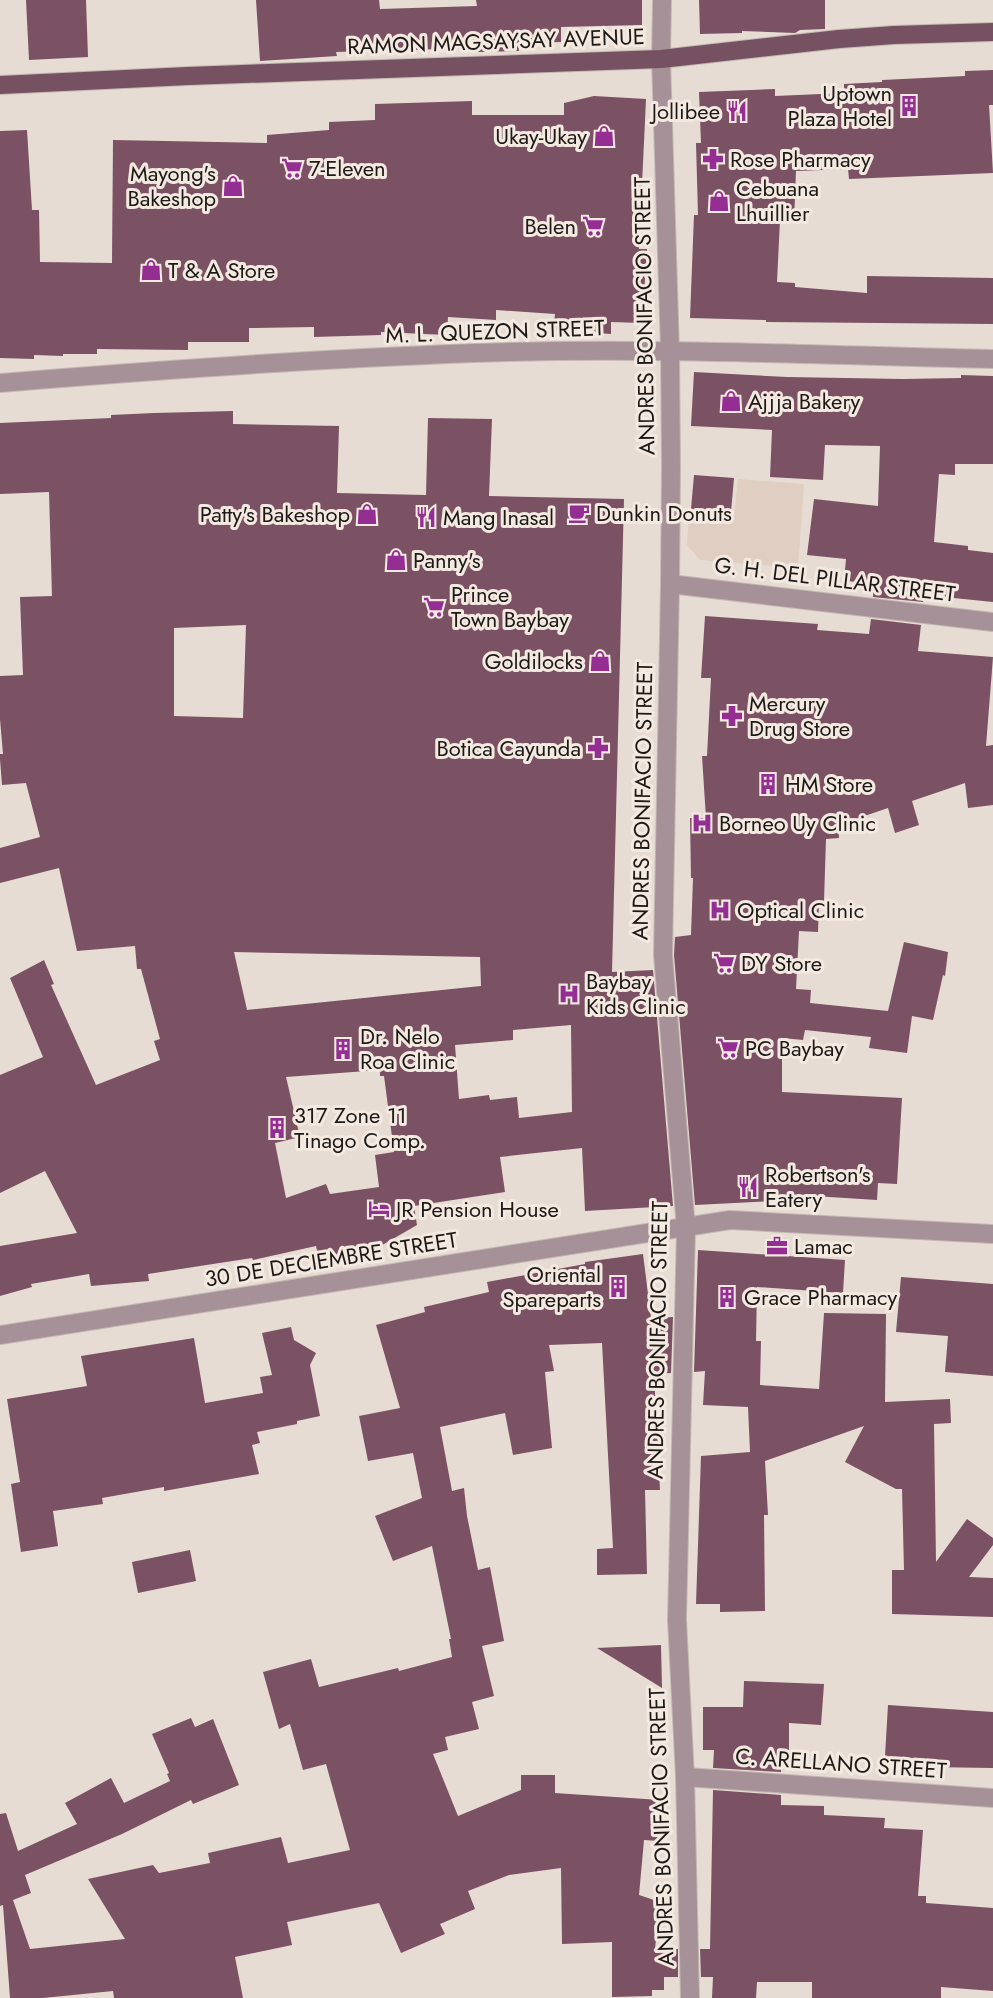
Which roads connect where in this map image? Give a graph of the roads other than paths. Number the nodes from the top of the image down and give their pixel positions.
1 (662, 0) edge
2 (993, 32) edge
3 (661, 59) junction
4 (0, 85) edge
5 (670, 351) junction
6 (993, 359) edge
7 (0, 383) edge
8 (670, 584) junction
9 (993, 622) edge
10 (686, 1228) junction
11 (993, 1234) edge
12 (0, 1335) edge
13 (685, 1777) junction
14 (993, 1798) edge
15 (690, 1998) edge

1 - 3 street, ANDRES BONIFACIO STREET
2 - 3 main road, RAMON MAGSAYSAY AVENUE
3 - 4 main road, RAMON MAGSAYSAY AVENUE
3 - 5 street, ANDRES BONIFACIO STREET
5 - 6 street, M. L. QUEZON STREET
5 - 7 street, M. L. QUEZON STREET
5 - 8 street, ANDRES BONIFACIO STREET
8 - 9 street, G. H. DEL PILLAR STREET
8 - 10 street, ANDRES BONIFACIO STREET
10 - 11 street, 30 DE DECIEMBRE STREET
10 - 12 street, 30 DE DECIEMBRE STREET
10 - 13 street, ANDRES BONIFACIO STREET
13 - 14 street, C. ARELLANO STREET
13 - 15 street, ANDRES BONIFACIO STREET

